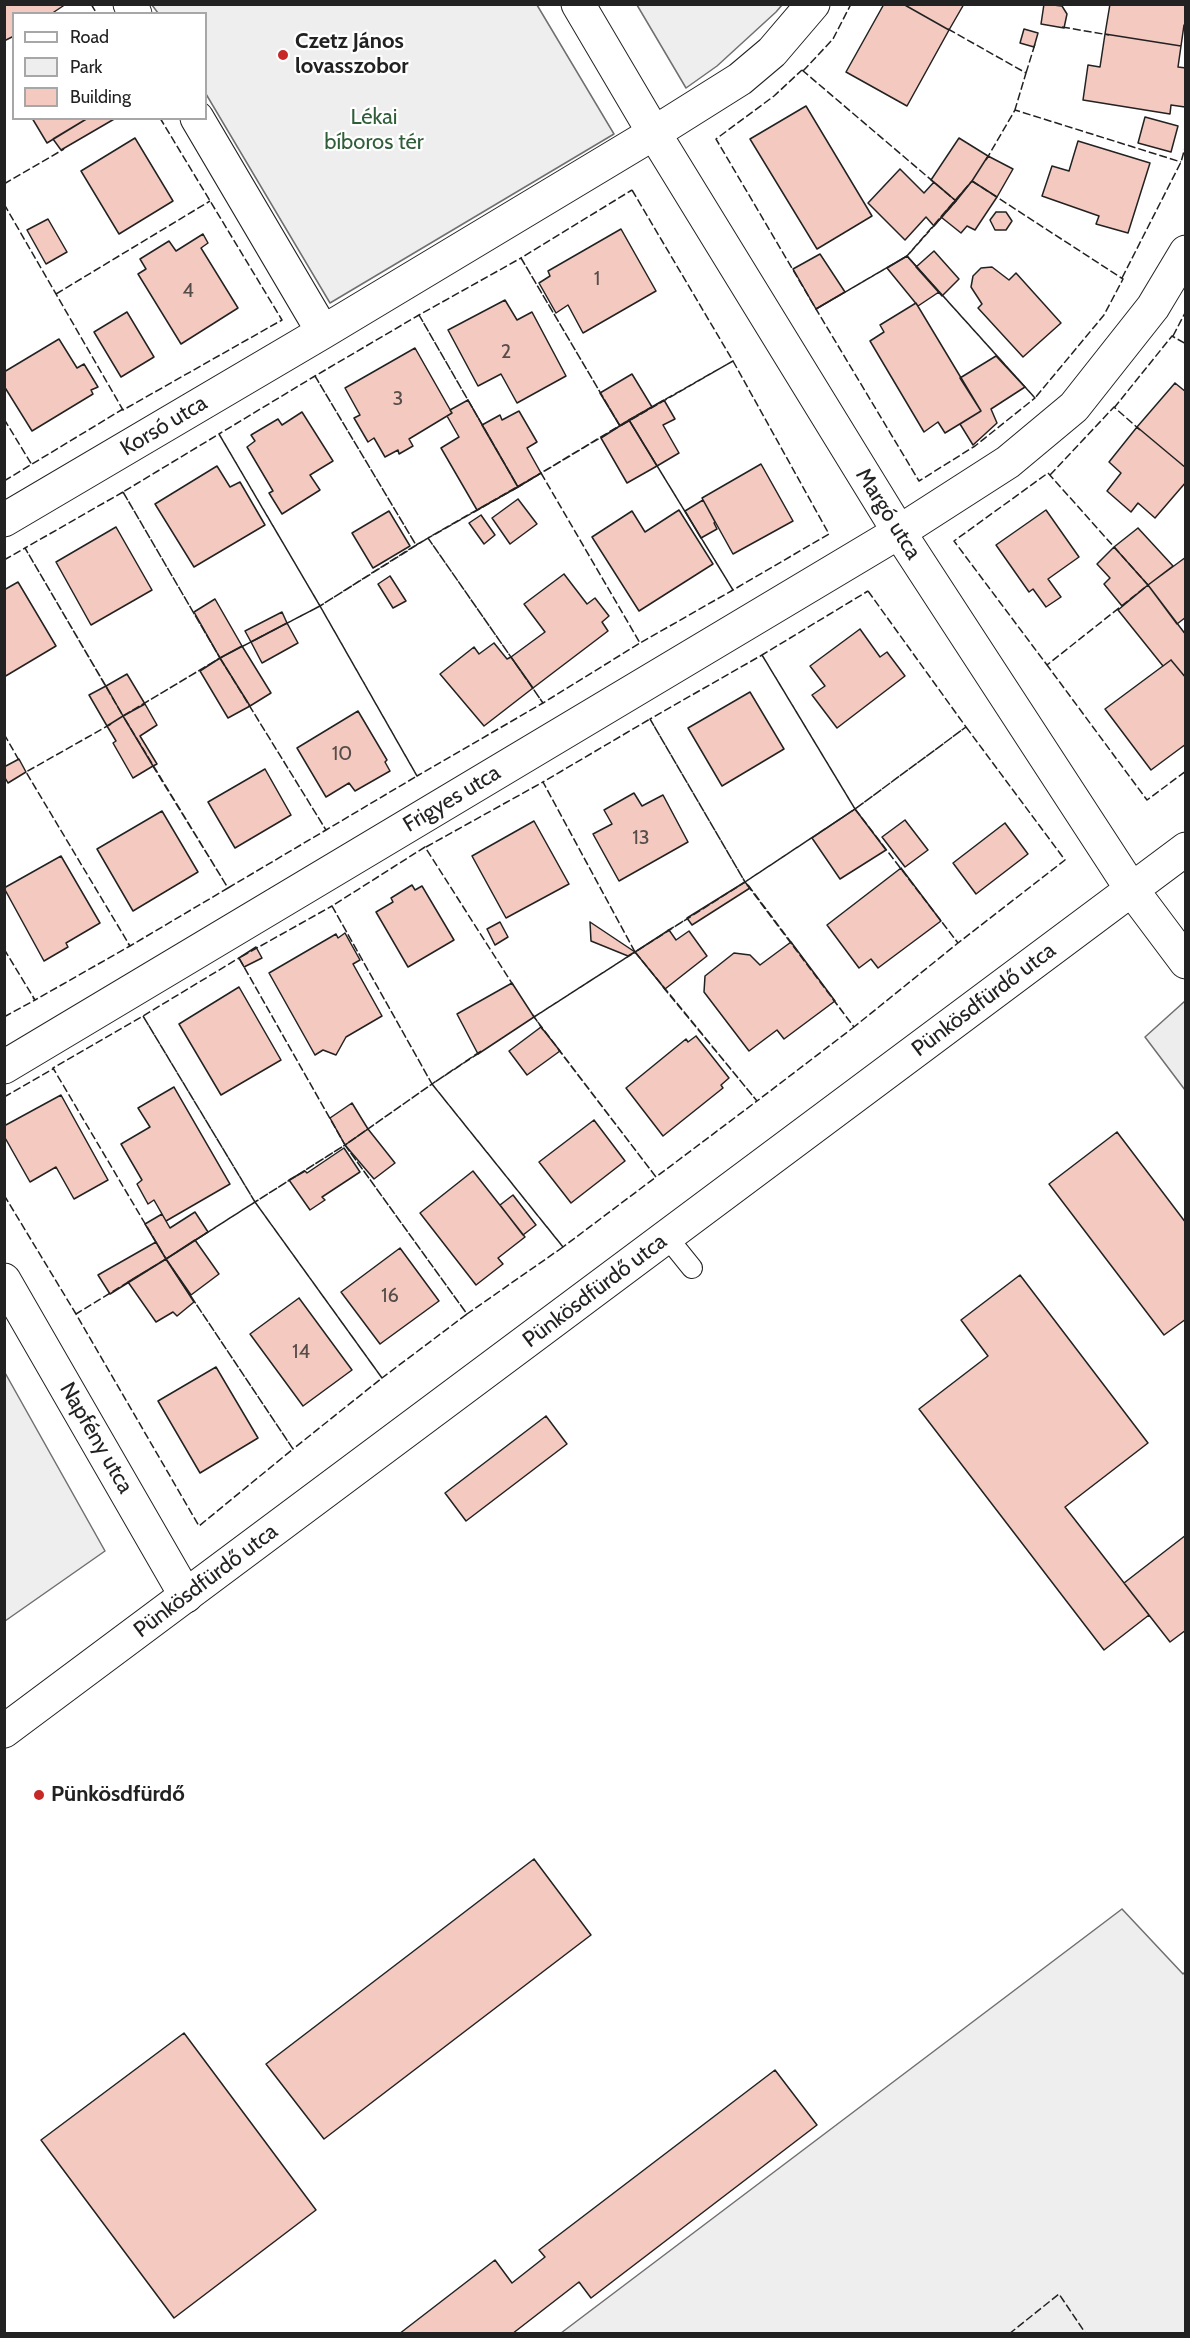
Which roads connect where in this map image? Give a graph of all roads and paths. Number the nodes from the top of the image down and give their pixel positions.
1 (578, 4) edge
2 (813, 4) edge
3 (198, 120) edge
4 (654, 133) junction
5 (1185, 252) edge
6 (323, 332) junction
7 (4, 520) edge
8 (899, 532) junction
9 (1185, 849) edge
10 (1132, 890) junction
11 (1185, 962) edge
12 (4, 1067) edge
13 (667, 1237) junction
14 (692, 1268) dead end
15 (4, 1280) edge
16 (186, 1596) junction
17 (4, 1731) edge

1 - 4 street
2 - 4 street
3 - 6 street
4 - 6 street
4 - 8 street, Margó utca
5 - 8 street, Frigyes utca
6 - 7 street, Korsó utca
8 - 10 street, Margó utca
8 - 12 street, Frigyes utca
9 - 10 street, Pünkösdfürdő utca
10 - 11 street, Margó utca
10 - 13 street, Pünkösdfürdő utca
13 - 14 lane
13 - 16 street, Pünkösdfürdő utca
15 - 16 street, Napfény utca
16 - 17 street, Pünkösdfürdő utca

